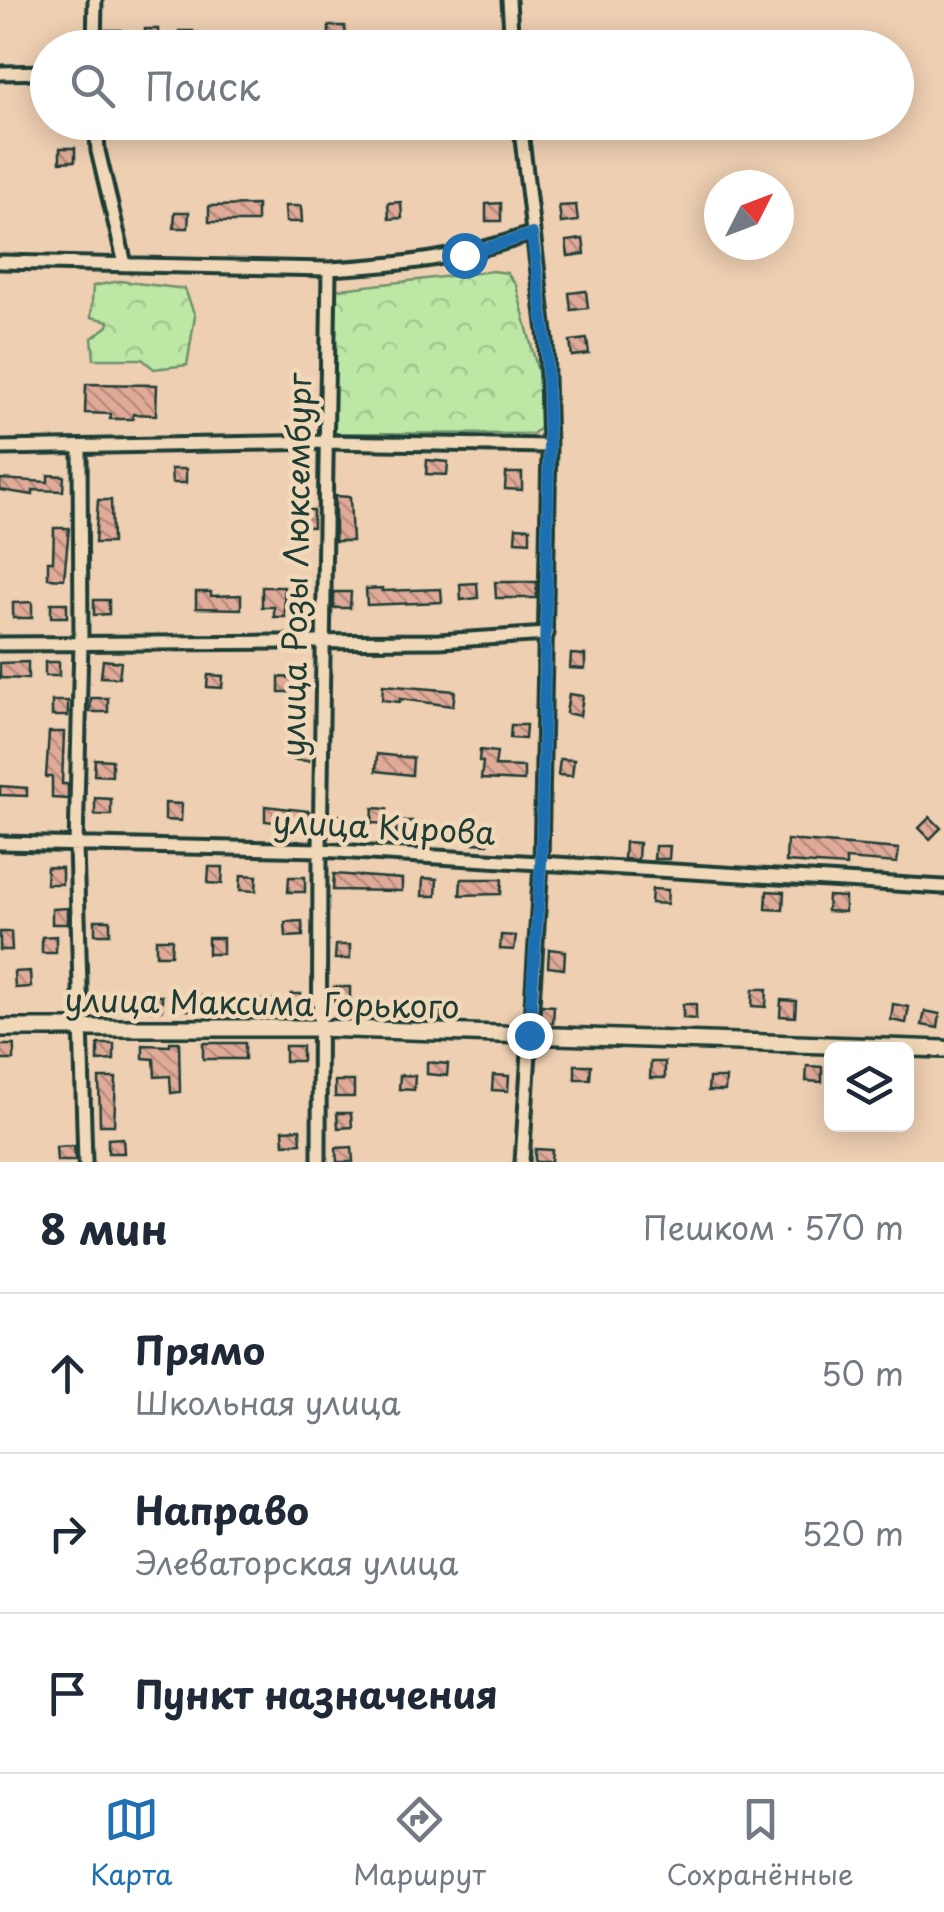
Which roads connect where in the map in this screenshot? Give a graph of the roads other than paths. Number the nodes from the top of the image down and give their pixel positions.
1 (95, 0) edge
2 (509, 0) edge
3 (94, 30) edge
4 (511, 30) edge
5 (30, 72) edge
6 (0, 73) edge
7 (97, 140) edge
8 (522, 140) edge
9 (532, 234) junction
10 (0, 262) edge
11 (125, 264) junction
12 (329, 269) junction
13 (326, 442) junction
14 (549, 446) junction
15 (0, 448) edge
16 (80, 449) junction
17 (547, 634) junction
18 (324, 640) junction
19 (81, 643) junction
20 (0, 644) edge
21 (0, 844) edge
22 (76, 846) junction
23 (320, 850) junction
24 (541, 864) junction
25 (944, 887) edge
26 (0, 1028) edge
27 (318, 1028) junction
28 (81, 1030) junction
29 (529, 1035) junction
30 (944, 1050) edge
31 (85, 1162) edge
32 (320, 1162) edge
33 (522, 1162) edge

1 - 3 street
2 - 4 street
5 - 6 street
7 - 11 street
8 - 9 street
9 - 12 street
9 - 14 street
10 - 11 street
11 - 12 street
12 - 13 street, улица Розы Люксембург
13 - 14 street
13 - 16 street
13 - 18 street, улица Розы Люксембург
14 - 17 street
15 - 16 street
16 - 19 street
17 - 18 street
17 - 24 street
18 - 19 street
18 - 23 street, улица Розы Люксембург
19 - 20 street
19 - 22 street
21 - 22 street, улица Кирова
22 - 23 street, улица Кирова
22 - 28 street
23 - 24 street, улица Кирова
23 - 27 street, улица Розы Люксембург
24 - 25 street, улица Кирова
24 - 29 street
26 - 28 street, улица Максима Горького
27 - 28 street, улица Максима Горького
27 - 29 street, улица Максима Горького
27 - 32 street, улица Розы Люксембург
28 - 31 street
29 - 30 street, улица Максима Горького
29 - 33 street

